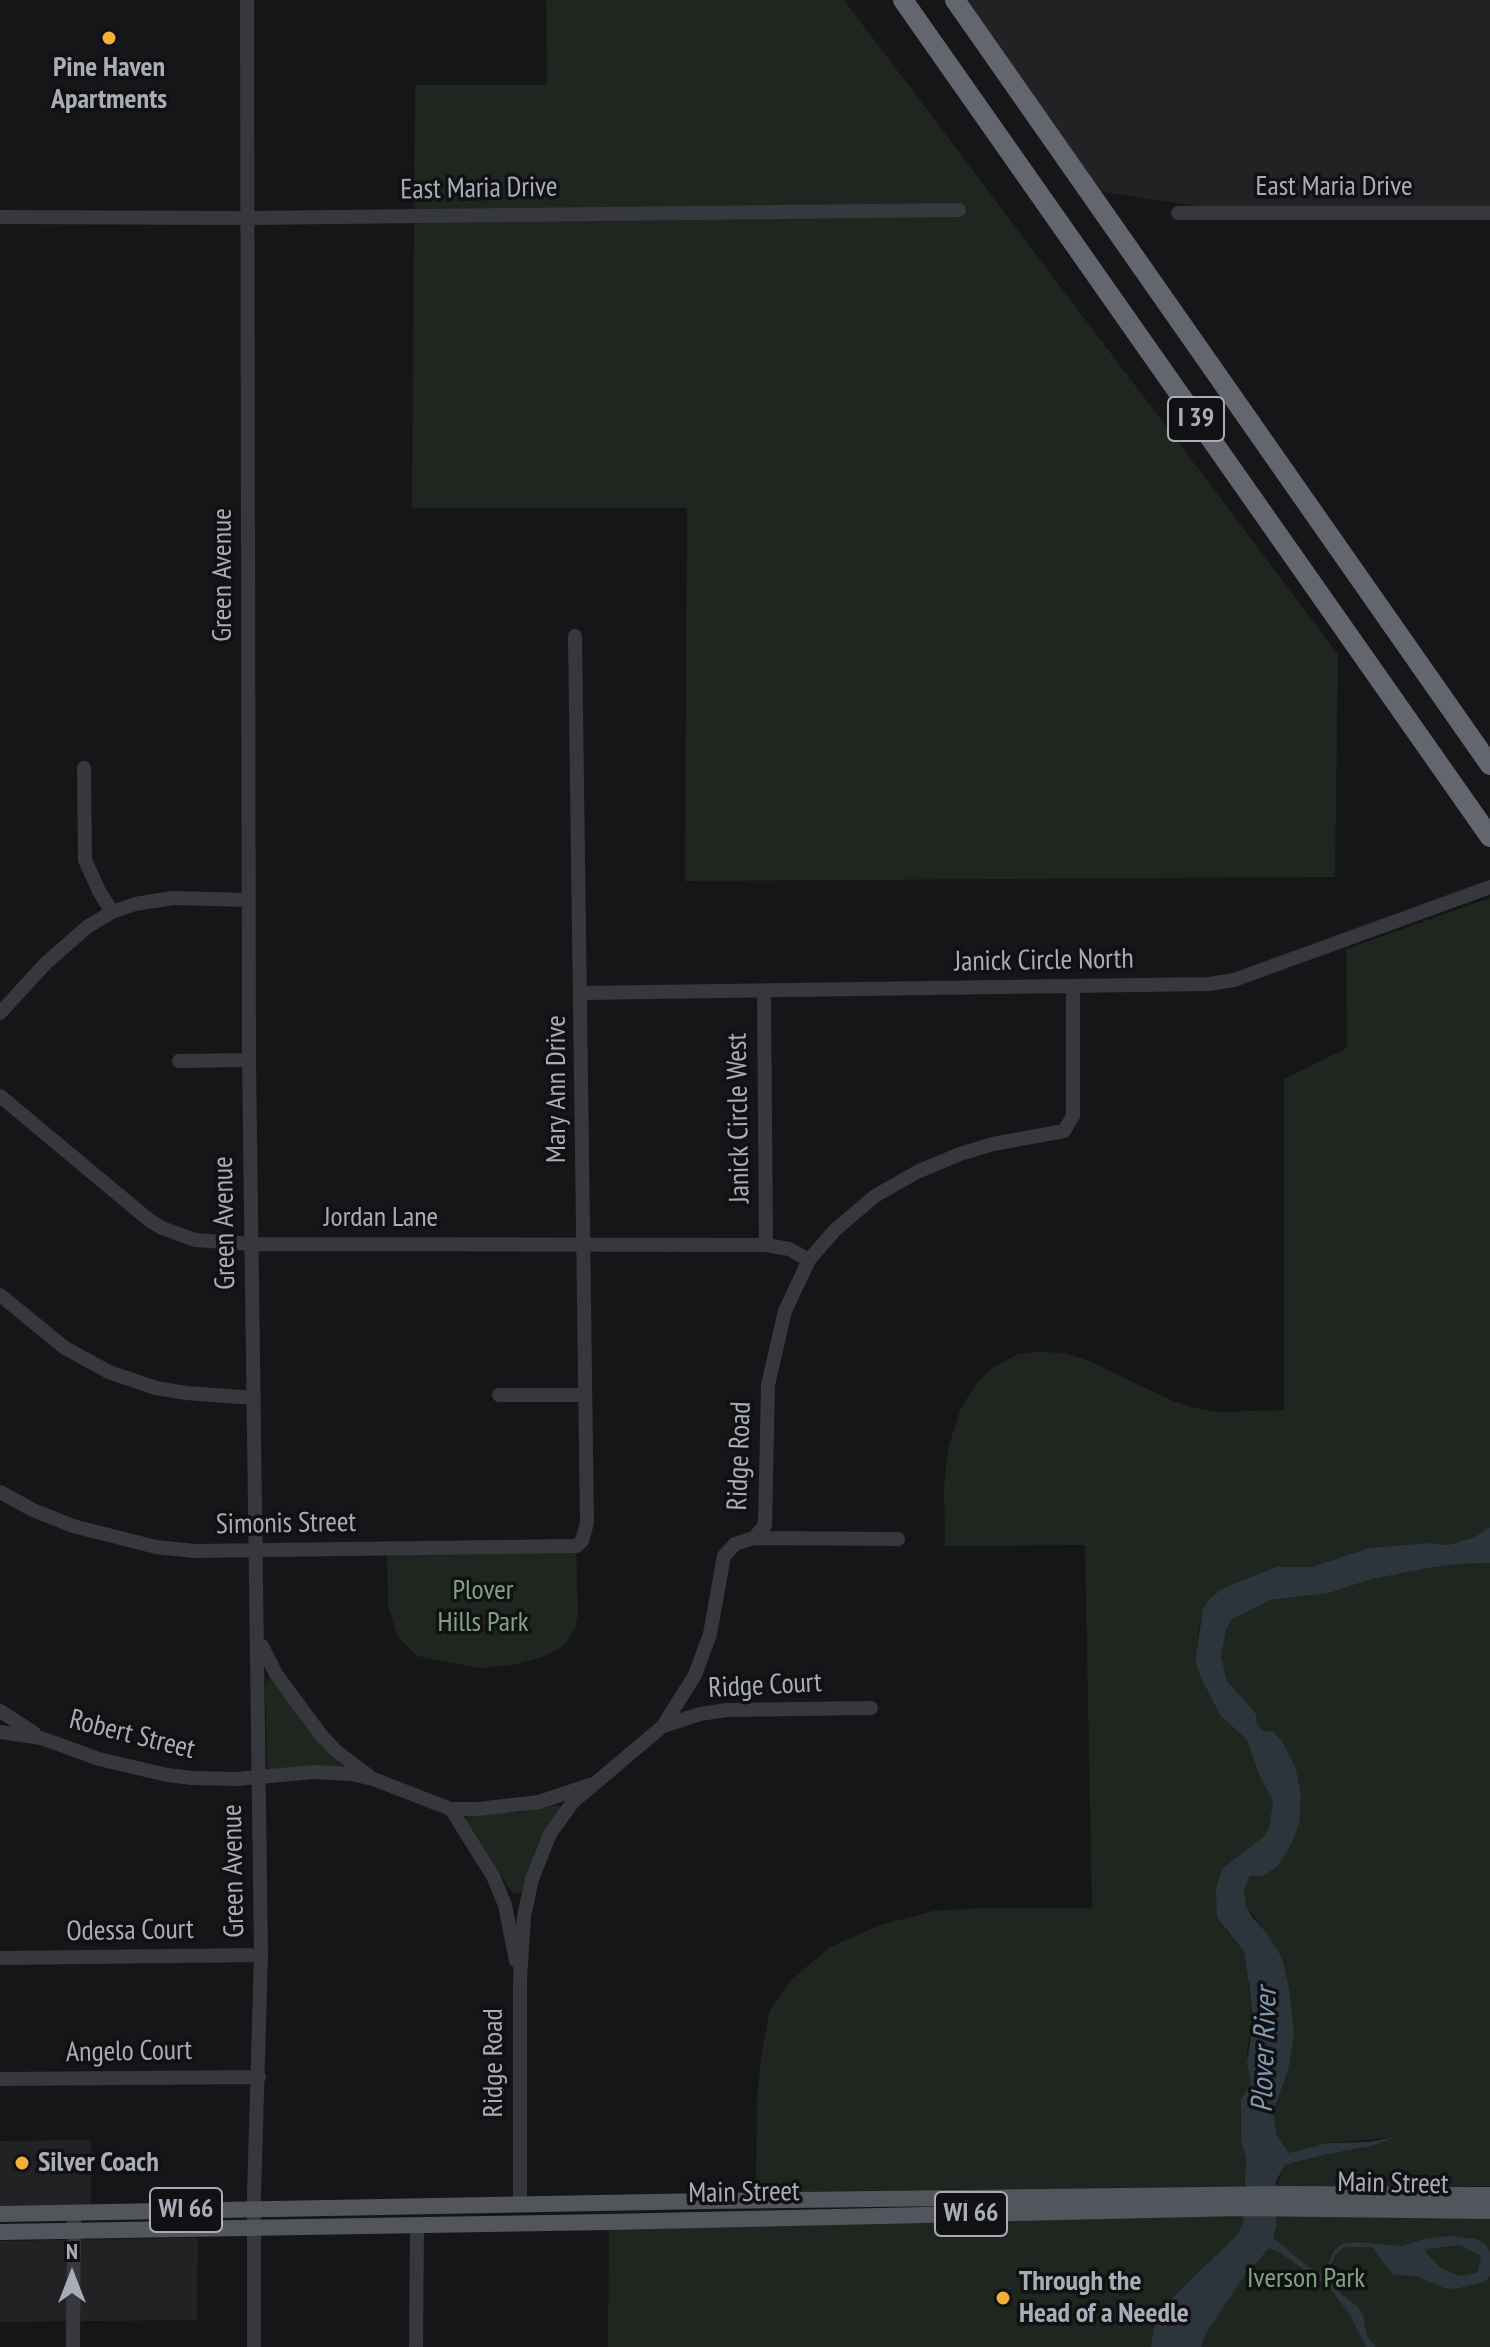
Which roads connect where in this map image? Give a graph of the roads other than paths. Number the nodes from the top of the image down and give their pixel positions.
1 (247, 0) edge
2 (903, 0) edge
3 (955, 0) edge
4 (959, 210) dead end
5 (1178, 213) dead end
6 (1490, 213) edge
7 (0, 217) edge
8 (247, 218) junction
9 (575, 636) dead end
10 (1490, 765) edge
11 (84, 768) dead end
12 (1490, 837) edge
13 (1490, 887) edge
14 (249, 900) junction
15 (112, 912) junction
16 (1073, 986) junction
17 (764, 991) junction
18 (582, 993) junction
19 (0, 1013) edge
20 (249, 1060) junction
21 (179, 1061) dead end
22 (0, 1096) edge
23 (584, 1243) junction
24 (252, 1244) junction
25 (766, 1245) junction
26 (809, 1260) junction
27 (0, 1295) edge
28 (499, 1395) dead end
29 (585, 1395) junction
30 (254, 1398) junction
31 (0, 1492) edge
32 (754, 1538) junction
33 (898, 1539) dead end
34 (582, 1541) joint
35 (258, 1550) junction
36 (258, 1631) junction
37 (871, 1708) dead end
38 (0, 1711) edge
39 (663, 1726) junction
40 (0, 1732) edge
41 (41, 1738) junction
42 (259, 1777) junction
43 (373, 1779) junction
44 (598, 1782) junction
45 (451, 1809) junction
46 (261, 1955) junction
47 (0, 1958) edge
48 (520, 1980) junction
49 (259, 2077) junction
50 (0, 2079) edge
51 (1490, 2195) edge
52 (1241, 2202) junction
53 (1278, 2202) junction
54 (520, 2204) junction
55 (255, 2209) junction
56 (1490, 2211) edge
57 (74, 2212) junction
58 (0, 2214) edge
59 (417, 2226) junction
60 (255, 2227) junction
61 (74, 2230) junction
62 (0, 2232) edge
63 (73, 2347) edge
64 (254, 2347) edge
65 (416, 2347) edge

1 - 8 street, Green Avenue
2 - 12 highway, I 39
3 - 10 highway, I 39
4 - 8 street, East Maria Drive
5 - 6 street, East Maria Drive
7 - 8 street, East Maria Drive
8 - 14 street, Green Avenue
9 - 18 street, Mary Ann Drive
11 - 15 street
13 - 16 street, Janick Circle North
14 - 15 street
14 - 20 street, Green Avenue
15 - 19 street
16 - 17 street, Janick Circle North
16 - 26 street, Ridge Road
17 - 18 street, Janick Circle North
17 - 25 street, Janick Circle West
18 - 23 street, Mary Ann Drive
20 - 21 street
20 - 24 street, Green Avenue
22 - 24 street, Jordan Lane
23 - 24 street, Jordan Lane
23 - 25 street, Jordan Lane
23 - 29 street, Mary Ann Drive
24 - 30 street, Green Avenue
25 - 26 street, Jordan Lane
26 - 32 street, Ridge Road
27 - 30 street
28 - 29 street
29 - 34 street, Mary Ann Drive
30 - 35 street, Green Avenue
31 - 35 street, Simonis Street
32 - 33 street
32 - 39 street, Ridge Road
34 - 35 street, Simonis Street
35 - 36 street, Green Avenue
36 - 42 street, Green Avenue
36 - 43 street
37 - 39 street, Ridge Court
38 - 41 street, Robert Street
39 - 44 street, Ridge Road
40 - 41 street, Robert Street
41 - 42 street, Robert Street
42 - 43 street, Robert Street
42 - 46 street, Green Avenue
43 - 45 street
44 - 45 street
44 - 48 street, Ridge Road
45 - 48 street
46 - 47 street, Odessa Court
46 - 49 street, Green Avenue
48 - 54 street, Ridge Road
49 - 50 street, Angelo Court
49 - 55 street, Green Avenue
51 - 53 main road, Main Street / WI 66
52 - 53 main road, Main Street / WI 66
52 - 54 main road, Main Street / WI 66
52 - 59 main road, Main Street / WI 66
53 - 56 main road, Main Street / WI 66
54 - 55 main road, Main Street / WI 66
55 - 57 main road, Main Street / WI 66
55 - 60 street, Green Avenue
57 - 58 main road, Main Street / WI 66
57 - 61 street
59 - 60 main road, Main Street / WI 66
59 - 65 street
60 - 61 main road, Main Street / WI 66
60 - 64 street, Green Avenue
61 - 62 main road, Main Street / WI 66
61 - 63 street

